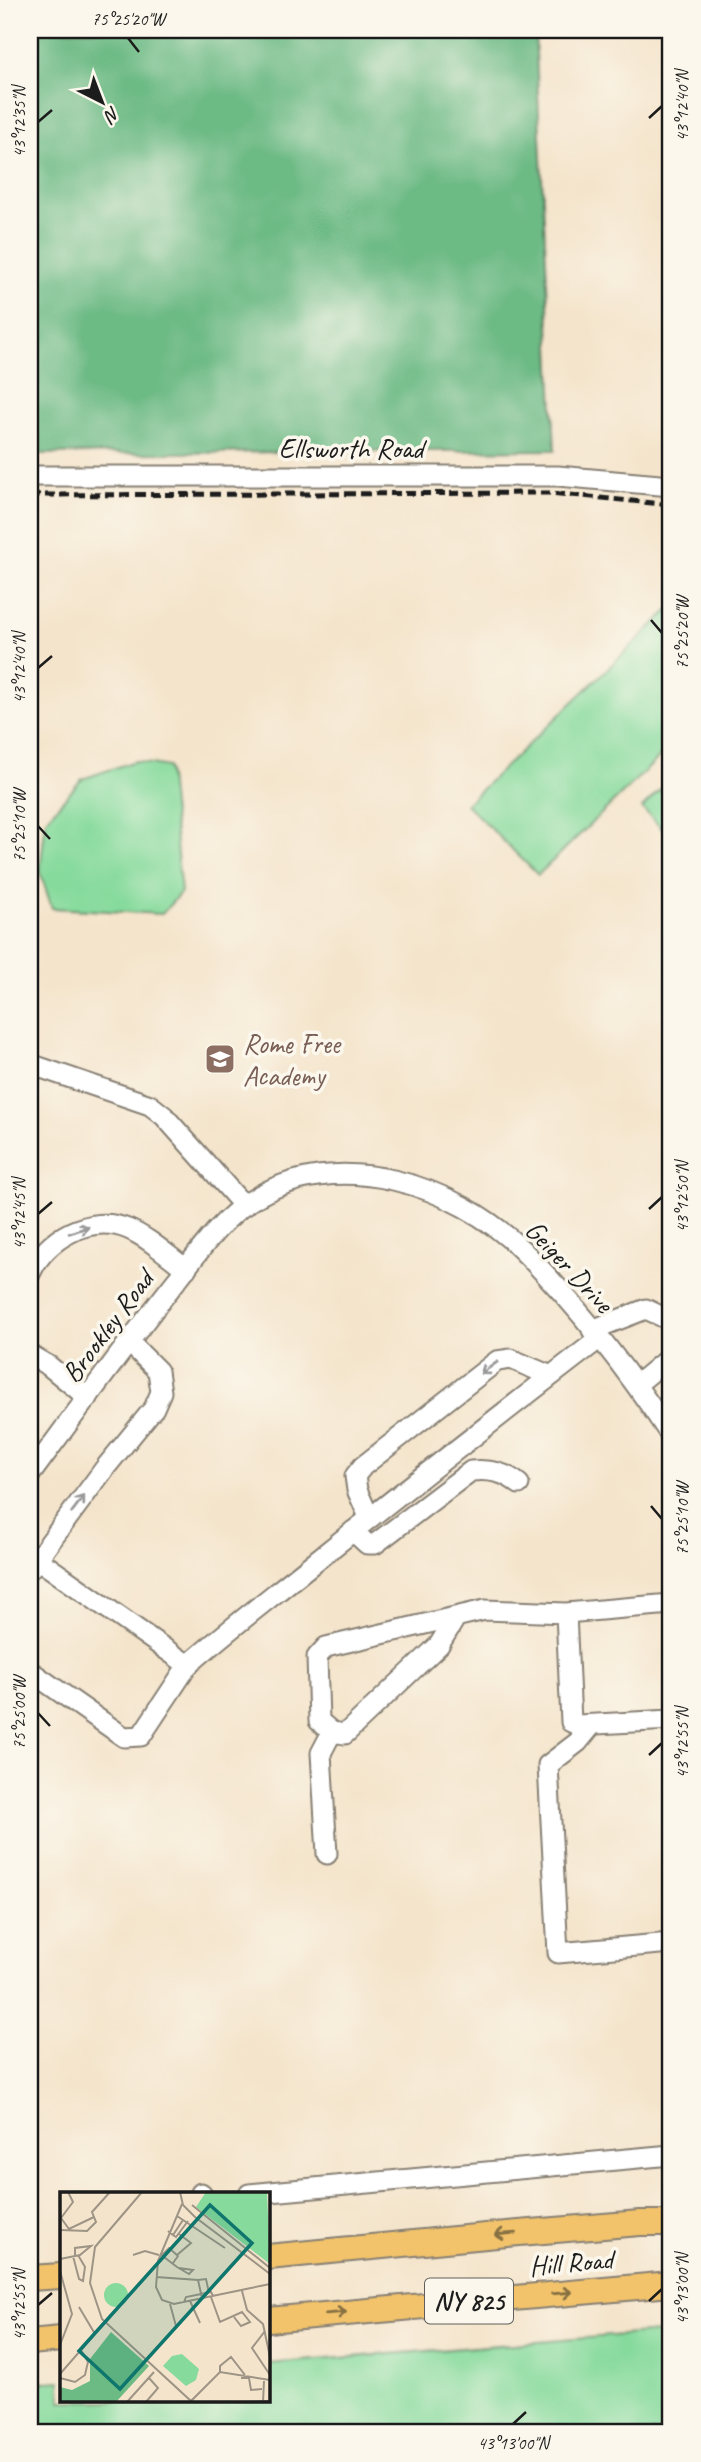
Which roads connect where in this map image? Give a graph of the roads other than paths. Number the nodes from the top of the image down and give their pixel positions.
1 (30, 476) edge
2 (671, 486) edge
3 (30, 1064) edge
4 (238, 1210) junction
5 (186, 1269) junction
6 (30, 1274) edge
7 (671, 1321) edge
8 (596, 1335) junction
9 (129, 1342) junction
10 (30, 1355) edge
11 (671, 1356) edge
12 (551, 1376) junction
13 (636, 1385) junction
14 (88, 1398) junction
15 (671, 1437) edge
16 (30, 1475) edge
17 (519, 1484) dead end
18 (369, 1517) junction
19 (353, 1531) junction
20 (32, 1560) edge
21 (671, 1604) edge
22 (566, 1613) junction
23 (456, 1617) junction
24 (188, 1665) junction
25 (30, 1671) edge
26 (671, 1720) edge
27 (592, 1725) junction
28 (332, 1732) junction
29 (327, 1854) dead end
30 (671, 1943) edge
31 (671, 2155) edge
32 (270, 2192) edge
33 (671, 2223) edge
34 (270, 2257) edge
35 (60, 2276) edge
36 (30, 2278) edge
37 (671, 2284) edge
38 (270, 2320) edge
39 (60, 2339) edge
40 (30, 2342) edge

1 - 2 street, Ellsworth Road
3 - 4 street
4 - 5 street, Brookley Road
4 - 8 street, Geiger Drive
6 -> 5 street
5 - 9 street, Brookley Road
7 - 8 street
8 - 12 street
8 - 13 street, Geiger Drive
9 - 14 street, Brookley Road
20 -> 9 street
10 - 14 street
11 - 13 street
12 - 18 street
12 -> 18 street
13 - 15 street, Geiger Drive
14 - 16 street, Brookley Road
17 - 19 street
18 - 19 street
19 - 24 street
20 - 24 street
21 - 22 street
22 - 23 street
22 - 27 street
23 - 28 street
23 - 28 street
24 - 25 street
26 - 27 street
27 - 30 street
28 - 29 street
31 - 32 street
33 -> 34 main road, Hill Road / NY 825
35 - 36 main road
38 -> 37 main road, Hill Road / NY 825
39 - 40 main road

